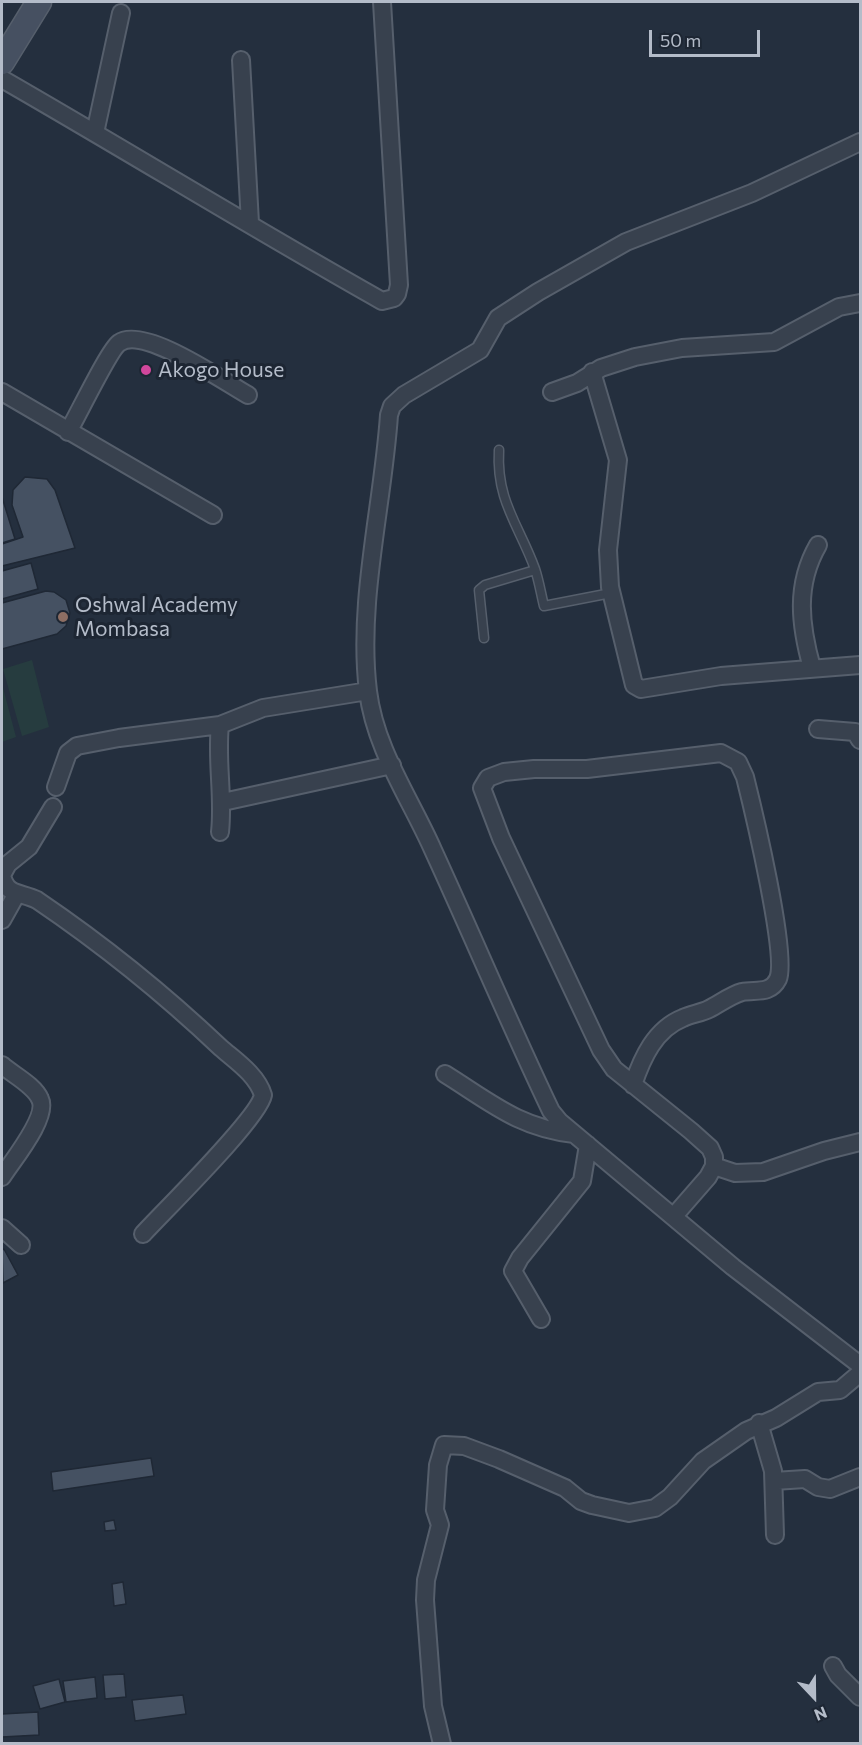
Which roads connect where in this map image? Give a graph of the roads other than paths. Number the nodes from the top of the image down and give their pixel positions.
1 (39, 2) edge
2 (378, 4) edge
3 (121, 12) dead end
4 (241, 60) dead end
5 (2, 62) edge
6 (2, 80) edge
7 (95, 133) junction
8 (861, 142) edge
9 (250, 223) junction
10 (861, 303) edge
11 (592, 372) junction
12 (2, 392) edge
13 (552, 392) dead end
14 (248, 395) dead end
15 (68, 432) junction
16 (499, 450) dead end
17 (213, 515) dead end
18 (818, 545) dead end
19 (535, 570) junction
20 (611, 593) junction
21 (484, 638) dead end
22 (861, 665) edge
23 (812, 668) junction
24 (368, 691) junction
25 (220, 725) junction
26 (818, 729) dead end
27 (861, 740) edge
28 (392, 765) junction
29 (56, 787) dead end
30 (223, 802) junction
31 (53, 807) dead end
32 (220, 832) dead end
33 (16, 895) junction
34 (2, 920) edge
35 (2, 1065) edge
36 (445, 1074) dead end
37 (633, 1085) junction
38 (575, 1134) junction
39 (861, 1142) edge
40 (588, 1145) junction
41 (714, 1166) junction
42 (2, 1177) edge
43 (674, 1216) junction
44 (2, 1228) edge
45 (143, 1234) dead end
46 (21, 1245) dead end
47 (541, 1319) dead end
48 (861, 1365) edge
49 (861, 1373) edge
50 (759, 1423) junction
51 (861, 1477) edge
52 (774, 1481) junction
53 (775, 1534) dead end
54 (833, 1666) dead end
55 (861, 1697) edge
56 (442, 1743) edge

1 - 5 main road
2 - 9 street
3 - 7 street
4 - 9 street
6 - 7 street
7 - 9 street
8 - 24 street
10 - 11 street
11 - 13 street
11 - 20 street
12 - 15 street
14 - 15 street
15 - 17 street
16 - 19 lane
18 - 23 street
19 - 20 lane
19 - 21 lane
20 - 23 street
22 - 23 street
24 - 25 street
24 - 28 street
25 - 29 street
25 - 30 street
26 - 27 street
28 - 30 street
28 - 38 street
30 - 32 street
31 - 33 street
33 - 34 street
33 - 45 street
35 - 42 street
36 - 38 street
37 - 37 street
37 - 41 street
38 - 40 street
39 - 41 street
40 - 43 street
40 - 47 street
41 - 43 street
43 - 48 street
44 - 46 street
49 - 50 street
50 - 52 street
50 - 56 street
51 - 52 street
52 - 53 street
54 - 55 street

